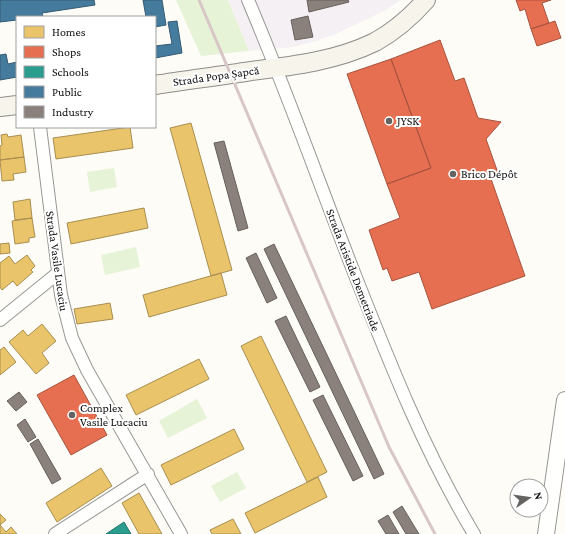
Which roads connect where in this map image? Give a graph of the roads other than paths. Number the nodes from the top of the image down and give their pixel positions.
1 (248, 0) edge
2 (426, 0) edge
3 (276, 68) junction
4 (156, 85) edge
5 (16, 105) edge
6 (0, 107) edge
7 (40, 128) edge
8 (58, 273) junction
9 (0, 320) edge
10 (565, 400) edge
11 (148, 474) junction
12 (55, 534) edge
13 (181, 534) edge
14 (474, 534) edge
15 (546, 534) edge

1 - 3 street, Strada Aristide Demetriade
2 - 3 main road, Strada Popa Șapcă
3 - 4 main road, Strada Popa Șapcă
3 - 14 street, Strada Aristide Demetriade
5 - 6 main road
7 - 8 street, Strada Vasile Lucaciu
8 - 9 street
8 - 11 street, Strada Vasile Lucaciu
10 - 15 street
11 - 12 street
11 - 13 street, Strada Vasile Lucaciu

